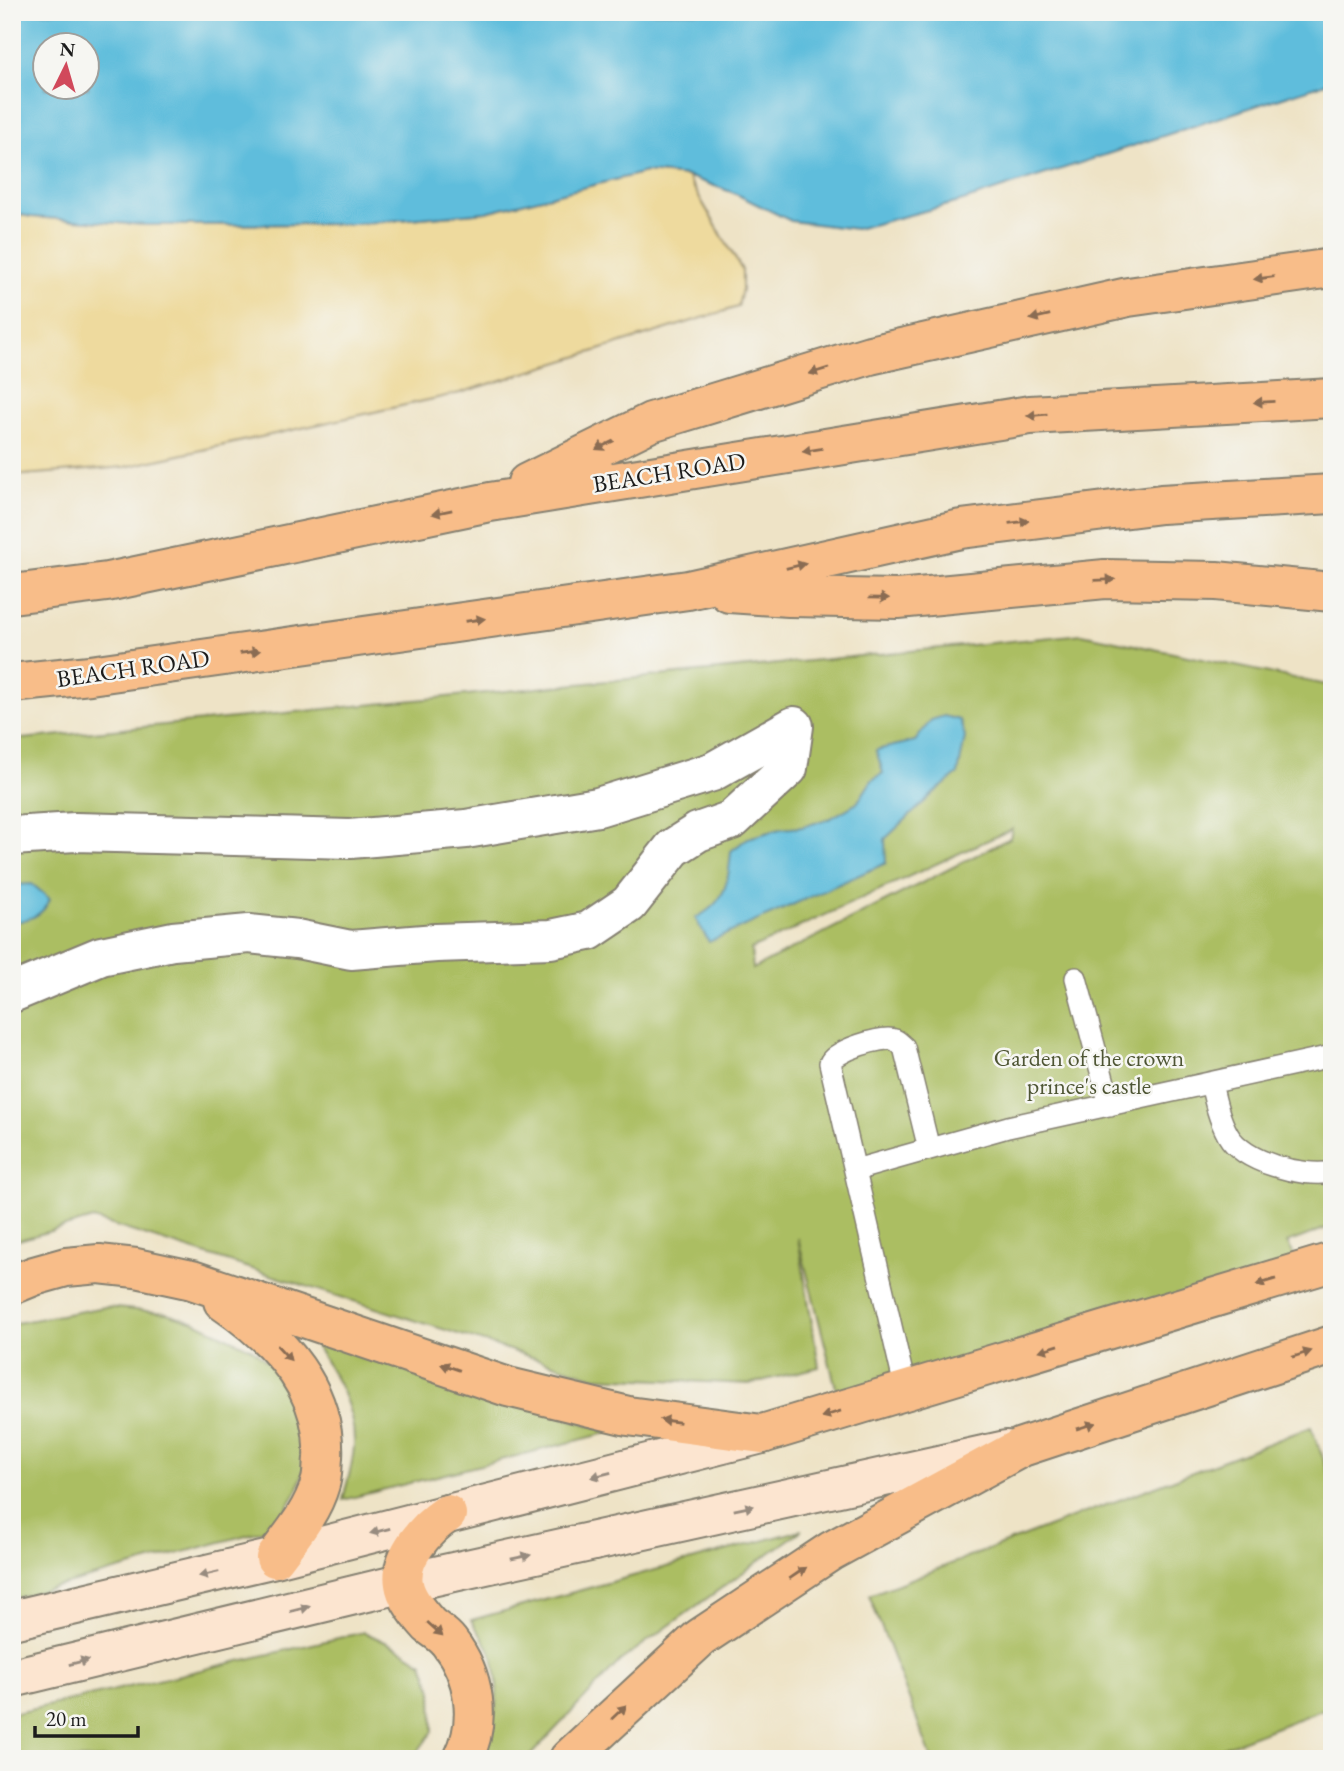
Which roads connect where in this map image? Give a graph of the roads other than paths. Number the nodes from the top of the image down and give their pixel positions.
1 (1332, 268) edge
2 (1332, 398) edge
3 (1332, 494) edge
4 (490, 502) junction
5 (688, 590) junction
6 (1332, 592) edge
7 (12, 594) edge
8 (12, 683) edge
9 (12, 836) edge
10 (1076, 978) dead end
11 (12, 993) edge
12 (1332, 1056) edge
13 (1211, 1083) junction
14 (1110, 1105) junction
15 (929, 1149) junction
16 (855, 1170) junction
17 (1331, 1176) edge
18 (1332, 1262) edge
19 (192, 1280) junction
20 (12, 1285) edge
21 (1332, 1345) edge
22 (906, 1391) junction
23 (762, 1434) junction
24 (1022, 1447) junction
25 (447, 1514) junction
26 (275, 1558) junction
27 (404, 1584) junction
28 (12, 1620) edge
29 (12, 1678) edge
30 (463, 1759) edge
31 (569, 1759) edge

1 -> 4 main road
2 -> 4 main road, BEACH ROAD
5 -> 3 main road, BEACH ROAD
4 -> 7 main road, BEACH ROAD
5 -> 6 main road
8 -> 5 main road, BEACH ROAD
9 - 11 street
10 - 14 lane
12 - 13 lane
13 - 14 lane
13 - 17 lane
14 - 15 lane
15 - 16 lane
15 - 16 lane
16 - 22 lane
18 -> 22 main road
19 - 20 main road
23 -> 19 main road
19 -> 26 main road
24 -> 21 main road
22 -> 23 main road
23 -> 25 main road
27 -> 24 main road
31 -> 24 main road
25 -> 26 main road
25 - 27 main road
26 -> 28 main road
29 -> 27 main road
27 -> 30 main road

